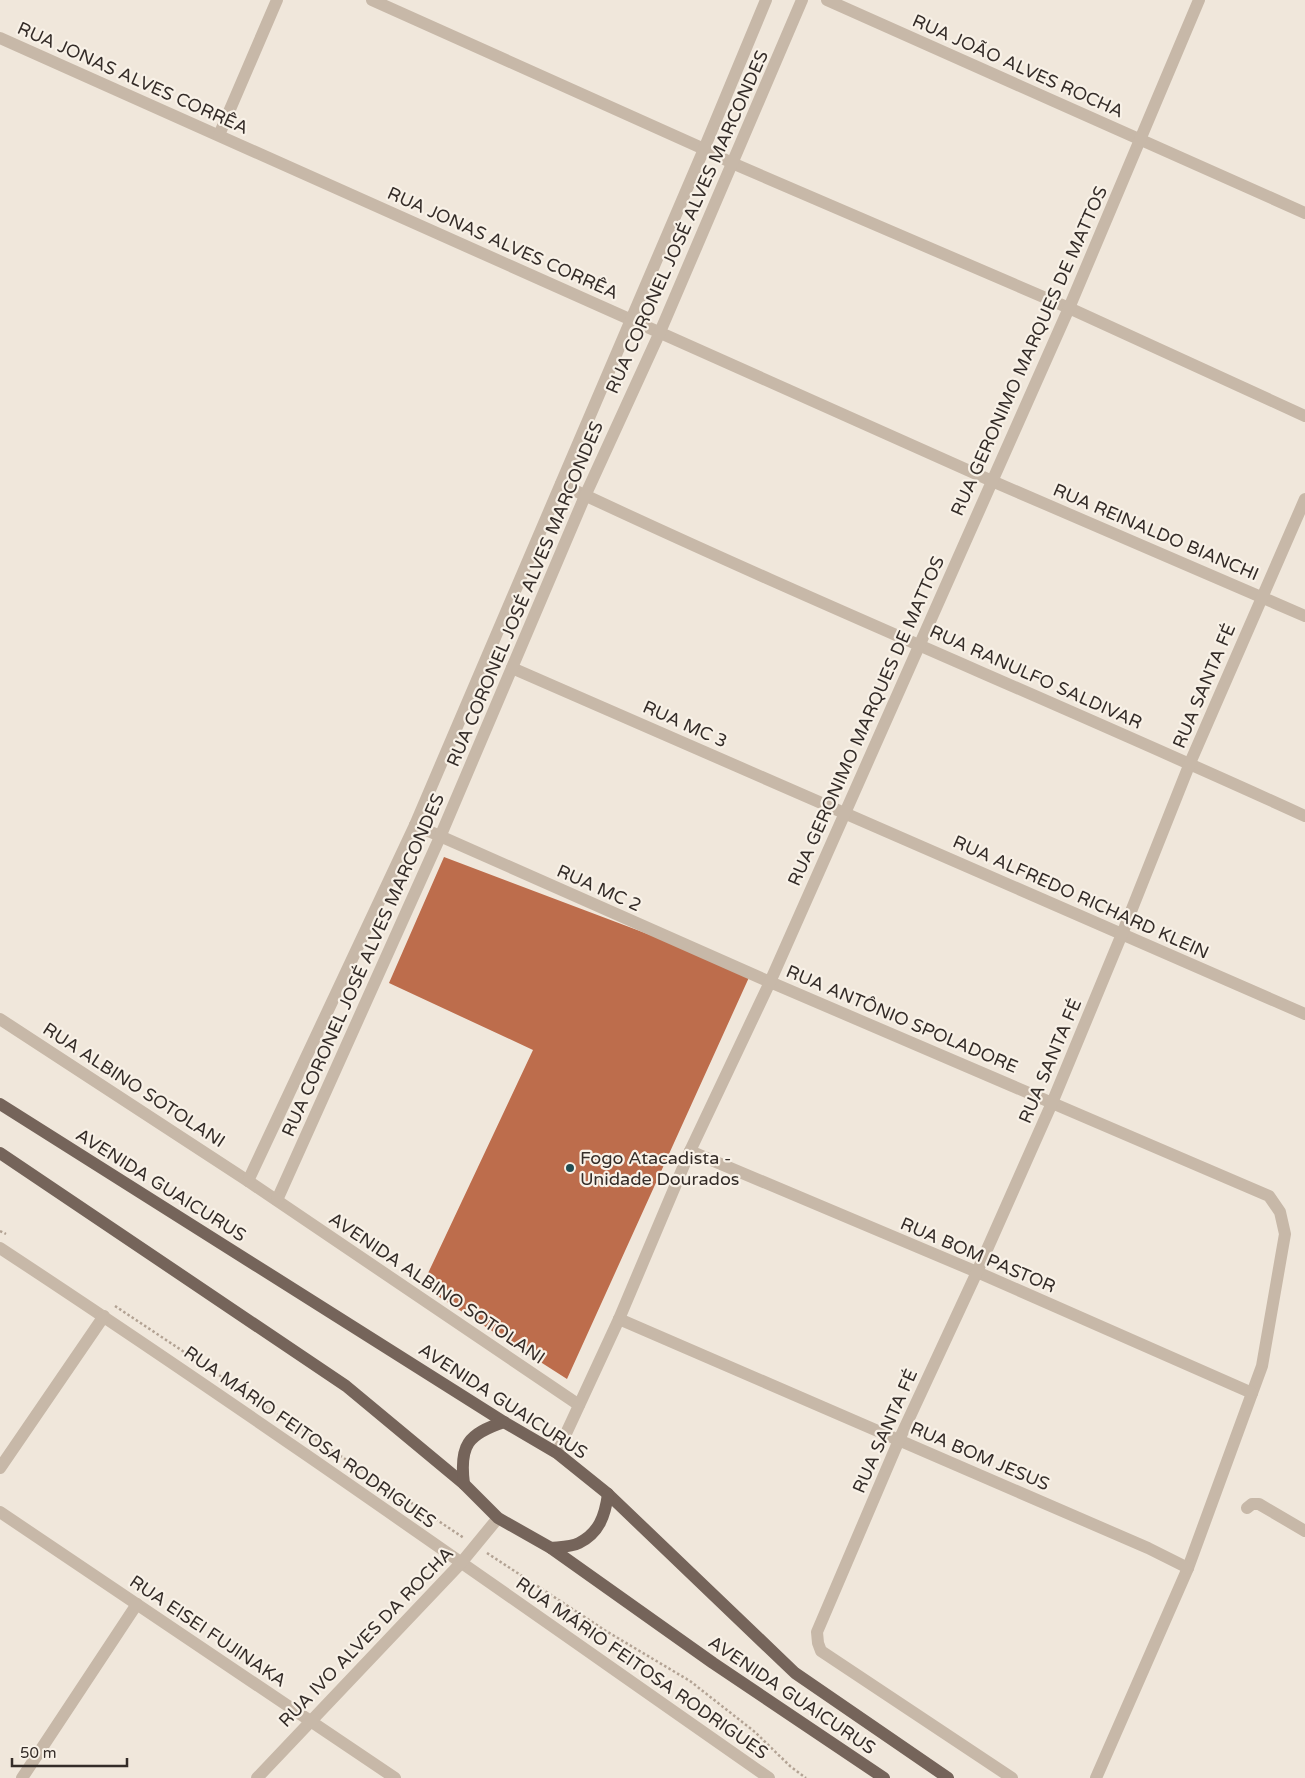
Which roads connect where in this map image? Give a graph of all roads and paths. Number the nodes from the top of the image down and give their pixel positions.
1 (277, 0) edge
2 (372, 0) edge
3 (766, 0) edge
4 (802, 0) edge
5 (827, 0) edge
6 (1199, 0) edge
7 (0, 38) edge
8 (218, 135) junction
9 (1140, 140) junction
10 (704, 149) junction
11 (732, 163) junction
12 (1305, 213) edge
13 (1069, 308) junction
14 (632, 320) junction
15 (660, 332) junction
16 (1305, 416) edge
17 (992, 480) junction
18 (561, 484) junction
19 (585, 496) junction
20 (1305, 499) edge
21 (1262, 596) junction
22 (1305, 616) edge
23 (918, 645) junction
24 (512, 668) junction
25 (1190, 763) junction
26 (844, 812) junction
27 (1305, 816) edge
28 (415, 826) junction
29 (440, 837) junction
30 (1122, 934) junction
31 (770, 982) junction
32 (1305, 1014) edge
33 (0, 1019) edge
34 (1052, 1102) junction
35 (0, 1104) edge
36 (690, 1151) junction
37 (0, 1153) edge
38 (248, 1181) junction
39 (276, 1200) junction
40 (0, 1231) edge
41 (8, 1236) dead end
42 (0, 1248) edge
43 (977, 1272) junction
44 (112, 1304) dead end
45 (104, 1316) junction
46 (619, 1319) junction
47 (1252, 1393) junction
48 (579, 1405) junction
49 (504, 1422) junction
50 (899, 1440) junction
51 (557, 1453) junction
52 (0, 1468) edge
53 (464, 1484) junction
54 (608, 1494) junction
55 (1247, 1508) dead end
56 (0, 1512) edge
57 (498, 1518) junction
58 (1305, 1531) edge
59 (475, 1546) junction
60 (551, 1548) junction
61 (461, 1563) junction
62 (1188, 1568) junction
63 (137, 1604) junction
64 (310, 1721) junction
65 (22, 1778) edge
66 (257, 1778) edge
67 (396, 1778) edge
68 (769, 1778) edge
69 (806, 1778) edge
70 (884, 1778) edge
71 (948, 1778) edge
72 (1012, 1778) edge
73 (1096, 1778) edge

1 - 8 street
2 - 10 street
3 - 10 street, RUA CORONEL JOSÉ ALVES MARCONDES
4 - 11 street, RUA CORONEL JOSÉ ALVES MARCONDES
5 - 9 street, RUA JOÃO ALVES ROCHA
6 - 9 street, RUA GERONIMO MARQUES DE MATTOS
7 - 8 street, RUA JONAS ALVES CORRÊA
8 - 14 street, RUA JONAS ALVES CORRÊA
9 - 12 street, RUA JOÃO ALVES ROCHA
9 - 13 street, RUA GERONIMO MARQUES DE MATTOS
10 - 11 street
10 - 14 street, RUA CORONEL JOSÉ ALVES MARCONDES
11 - 13 street
11 - 15 street, RUA CORONEL JOSÉ ALVES MARCONDES
13 - 16 street
13 - 17 street, RUA GERONIMO MARQUES DE MATTOS
14 - 15 street, RUA JONAS ALVES CORRÊA
14 - 18 street, RUA CORONEL JOSÉ ALVES MARCONDES
15 - 17 street, RUA JONAS ALVES CORRÊA
15 - 19 street, RUA CORONEL JOSÉ ALVES MARCONDES
17 - 21 street, RUA REINALDO BIANCHI
17 - 23 street, RUA GERONIMO MARQUES DE MATTOS
18 - 19 street, RUA RANULFO SALDIVAR
18 - 28 street, RUA CORONEL JOSÉ ALVES MARCONDES
19 - 23 street, RUA RANULFO SALDIVAR
19 - 24 street, RUA CORONEL JOSÉ ALVES MARCONDES
20 - 21 street, RUA SANTA FÉ
21 - 22 street, RUA REINALDO BIANCHI
21 - 25 street, RUA SANTA FÉ
23 - 25 street, RUA RANULFO SALDIVAR
23 - 26 street, RUA GERONIMO MARQUES DE MATTOS
24 - 26 street, RUA MC 3
24 - 29 street, RUA CORONEL JOSÉ ALVES MARCONDES
25 - 27 street, RUA RANULFO SALDIVAR
25 - 30 street, RUA SANTA FÉ
26 - 30 street, RUA ALFREDO RICHARD KLEIN
26 - 31 street, RUA GERONIMO MARQUES DE MATTOS
28 - 29 street, RUA MC 2
28 - 38 street, RUA CORONEL JOSÉ ALVES MARCONDES
29 - 31 street, RUA MC 2
29 - 39 street, RUA CORONEL JOSÉ ALVES MARCONDES
30 - 32 street, RUA ALFREDO RICHARD KLEIN
30 - 34 street, RUA SANTA FÉ
31 - 34 street, RUA ANTÔNIO SPOLADORE
31 - 36 street, RUA GERONIMO MARQUES DE MATTOS
33 - 38 street, RUA ALBINO SOTOLANI
34 - 43 street, RUA SANTA FÉ
34 - 47 street, RUA ANTÔNIO SPOLADORE
35 - 49 main road, AVENIDA GUAICURUS
36 - 43 street, RUA BOM PASTOR
36 - 46 street, RUA GERONIMO MARQUES DE MATTOS
37 - 53 main road, AVENIDA GUAICURUS
38 - 39 street, RUA ALBINO SOTOLANI
39 - 48 street, AVENIDA ALBINO SOTOLANI
40 - 41 path
42 - 45 street, RUA MÁRIO FEITOSA RODRIGUES
43 - 47 street, RUA BOM PASTOR
43 - 50 street, RUA SANTA FÉ
44 - 59 path
45 - 52 street
45 - 61 street, RUA MÁRIO FEITOSA RODRIGUES
46 - 48 street, RUA GERONIMO MARQUES DE MATTOS
46 - 50 street, RUA BOM JESUS
47 - 62 street
48 - 51 street, RUA GERONIMO MARQUES DE MATTOS
49 - 51 main road, AVENIDA GUAICURUS
49 - 53 main road
50 - 62 street, RUA BOM JESUS
50 - 72 street, RUA SANTA FÉ
51 - 54 main road, AVENIDA GUAICURUS
53 - 57 main road, AVENIDA GUAICURUS
54 - 60 main road
54 - 71 main road, AVENIDA GUAICURUS
55 - 58 street
56 - 63 street, RUA EISEI FUJINAKA
57 - 59 street, RUA IVO ALVES DA ROCHA
57 - 60 main road, AVENIDA GUAICURUS
59 - 61 street, RUA IVO ALVES DA ROCHA
59 - 69 path
60 - 70 main road, AVENIDA GUAICURUS
61 - 64 street, RUA IVO ALVES DA ROCHA
61 - 68 street, RUA MÁRIO FEITOSA RODRIGUES
62 - 73 street
63 - 64 street, RUA EISEI FUJINAKA
63 - 65 street
64 - 66 street, RUA IVO ALVES DA ROCHA
64 - 67 street, RUA EISEI FUJINAKA

